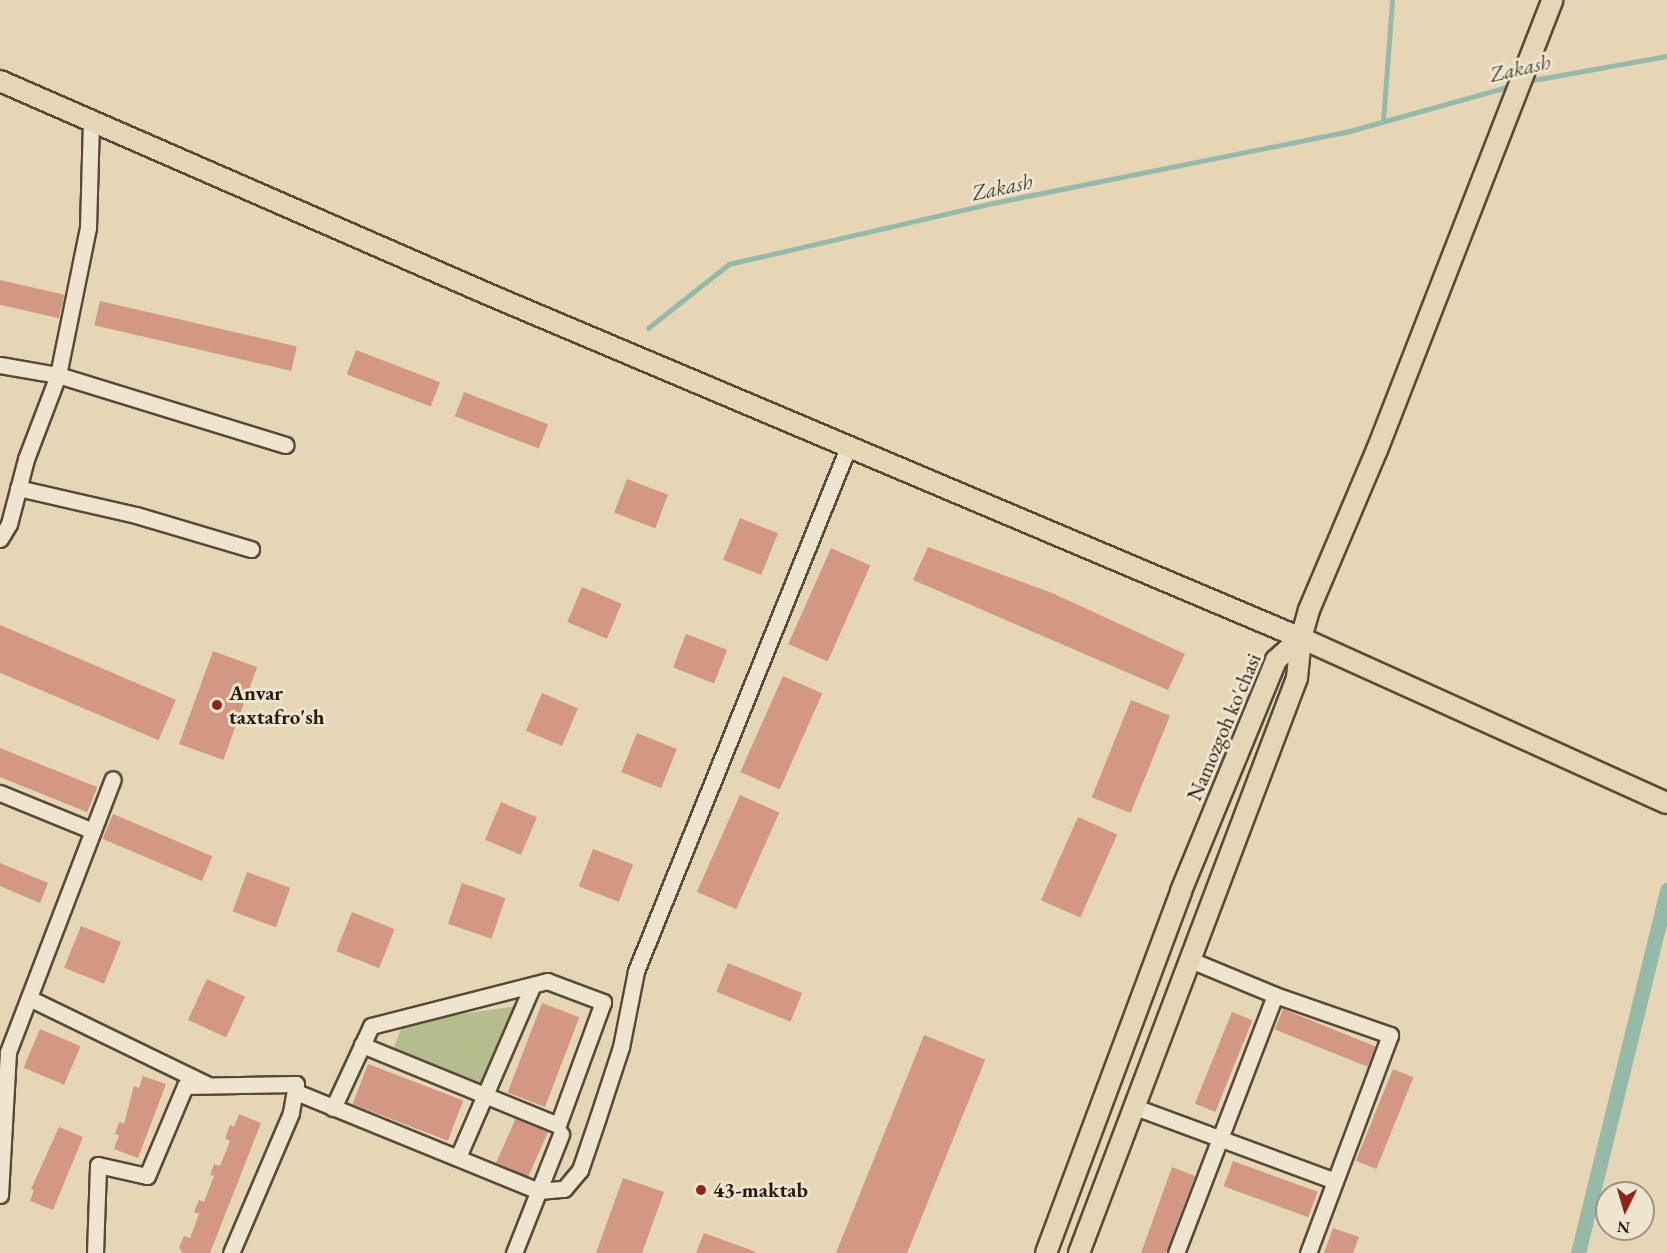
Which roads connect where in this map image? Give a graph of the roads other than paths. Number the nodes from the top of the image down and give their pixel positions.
1 (1552, 0) edge
2 (0, 81) edge
3 (91, 122) junction
4 (0, 365) edge
5 (58, 375) junction
6 (285, 446) dead end
7 (849, 446) junction
8 (18, 488) junction
9 (0, 539) edge
10 (250, 549) dead end
11 (1300, 638) junction
12 (113, 779) dead end
13 (0, 793) edge
14 (1667, 803) edge
15 (93, 831) junction
16 (1188, 959) junction
17 (532, 987) junction
18 (1275, 995) junction
19 (29, 998) junction
20 (362, 1045) junction
21 (208, 1086) junction
22 (296, 1092) junction
23 (485, 1096) junction
24 (1135, 1107) junction
25 (333, 1108) junction
26 (561, 1134) dead end
27 (1220, 1138) junction
28 (458, 1157) junction
29 (1335, 1181) junction
30 (539, 1191) junction
31 (0, 1195) edge
32 (95, 1253) edge
33 (231, 1253) edge
34 (514, 1253) edge
35 (1046, 1253) edge
36 (1079, 1253) edge
37 (1176, 1253) edge
38 (1308, 1253) edge

1 - 11 main road
2 - 3 main road
3 - 5 street
3 - 7 main road
4 - 5 street
5 - 6 street
5 - 8 street
7 - 11 main road
7 - 30 street
8 - 9 street
8 - 10 street
11 - 14 main road
11 - 16 main road
11 - 35 main road, Namozgoh ko'chasi
12 - 15 street
13 - 15 street
15 - 19 street
16 - 18 street
16 - 24 main road
17 - 20 street
17 - 23 street
17 - 23 street
18 - 27 street
18 - 29 street
19 - 21 street
19 - 31 street
20 - 23 street
20 - 25 street
21 - 22 street
21 - 32 street
22 - 25 street
22 - 33 street
23 - 28 street
24 - 27 street
24 - 36 main road
25 - 28 street
26 - 30 street
27 - 29 street
27 - 37 street
28 - 30 street
29 - 38 street
30 - 34 street

